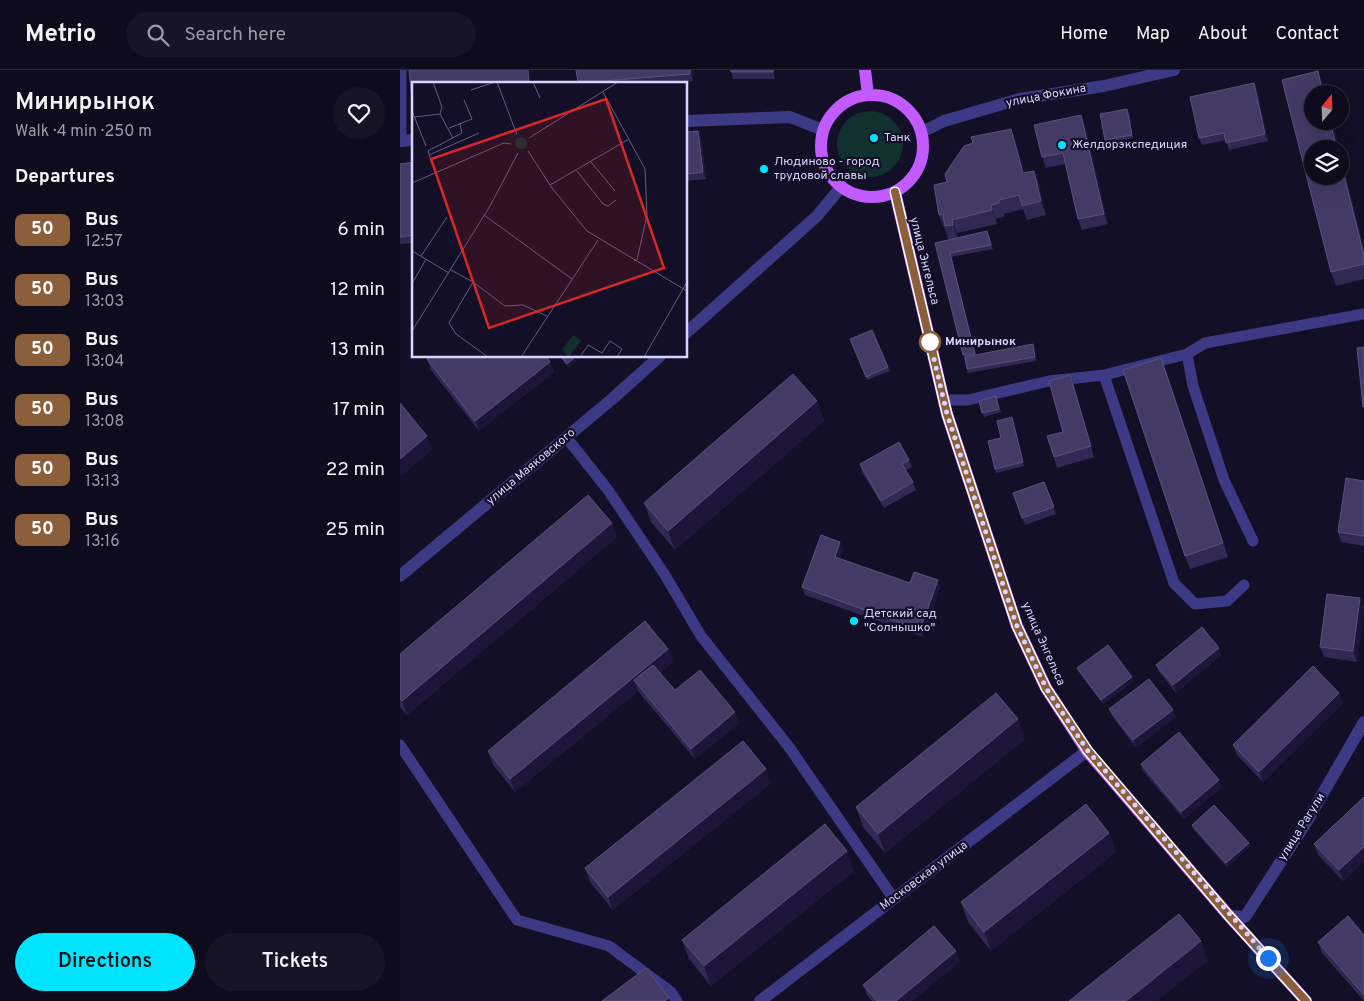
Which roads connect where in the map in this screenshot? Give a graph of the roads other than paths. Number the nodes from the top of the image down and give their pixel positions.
1 (401, 70) edge
2 (865, 70) edge
3 (1174, 70) edge
4 (868, 95) junction
5 (688, 121) edge
6 (823, 130) junction
7 (922, 132) junction
8 (400, 141) edge
9 (841, 187) junction
10 (895, 192) junction
11 (1364, 314) edge
12 (688, 331) edge
13 (1187, 354) junction
14 (658, 358) edge
15 (1104, 375) junction
16 (945, 400) junction
17 (566, 437) junction
18 (1253, 541) dead end
19 (400, 576) edge
20 (1244, 585) dead end
21 (1364, 722) edge
22 (400, 745) edge
23 (1088, 751) junction
24 (894, 899) junction
25 (1229, 916) junction
26 (677, 1001) edge
27 (760, 1001) edge
28 (1306, 1001) edge

1 - 8 lane
2 - 4 main road
3 - 7 street, улица Фокина
4 - 6 main road
4 - 7 main road
5 - 6 street
6 - 9 main road
7 - 10 main road
9 - 10 main road
9 - 12 street
10 - 16 main road, улица Энгельса
11 - 13 lane
13 - 15 lane
13 - 18 lane
14 - 17 street, улица Маяковского
15 - 16 lane
15 - 20 lane
16 - 23 main road, улица Энгельса
17 - 19 street, улица Маяковского
17 - 24 lane
21 - 25 street, улица Рагули
22 - 26 lane
23 - 24 street, Московская улица
23 - 25 main road, улица Энгельса
24 - 27 street, Московская улица
25 - 28 main road, улица Энгельса

